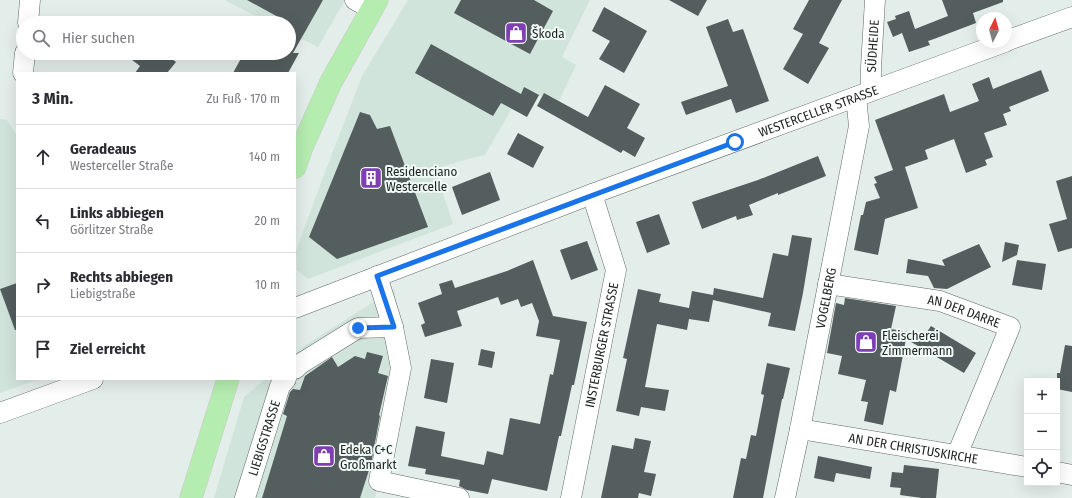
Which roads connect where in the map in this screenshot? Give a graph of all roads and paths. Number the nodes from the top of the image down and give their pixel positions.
1 (30, 0) edge
2 (875, 0) edge
3 (368, 3) edge
4 (29, 16) edge
5 (1072, 17) edge
6 (1012, 39) edge
7 (989, 48) edge
8 (24, 60) edge
9 (23, 72) edge
10 (864, 94) junction
11 (296, 164) edge
12 (592, 194) junction
13 (377, 276) junction
14 (828, 284) junction
15 (296, 308) edge
16 (394, 327) junction
17 (296, 368) edge
18 (90, 380) edge
19 (228, 380) edge
20 (285, 380) edge
21 (0, 413) edge
22 (800, 429) junction
23 (957, 455) junction
24 (1024, 466) edge
25 (1060, 473) edge
26 (1072, 475) edge
27 (191, 498) edge
28 (246, 498) edge
29 (460, 498) edge
30 (570, 498) edge
31 (785, 498) edge

1 - 4 street
2 - 10 street, SÜDHEIDE
3 - 11 main road
5 - 6 street, WESTERCELLER STRASSE
7 - 10 street, WESTERCELLER STRASSE
8 - 9 street
10 - 12 street, WESTERCELLER STRASSE
10 - 14 street, VOGELBERG
12 - 13 street, WESTERCELLER STRASSE
12 - 30 street, INSTERBURGER STRASSE
13 - 15 street, WESTERCELLER STRASSE
13 - 16 street
14 - 22 street, VOGELBERG
14 - 23 street, AN DER DARRE
16 - 17 street
16 - 29 street
18 - 21 street
19 - 27 main road
20 - 28 street, LIEBIGSTRASSE
22 - 23 street, AN DER CHRISTUSKIRCHE
22 - 31 street, VOGELBERG
23 - 24 street, AN DER CHRISTUSKIRCHE
25 - 26 street

